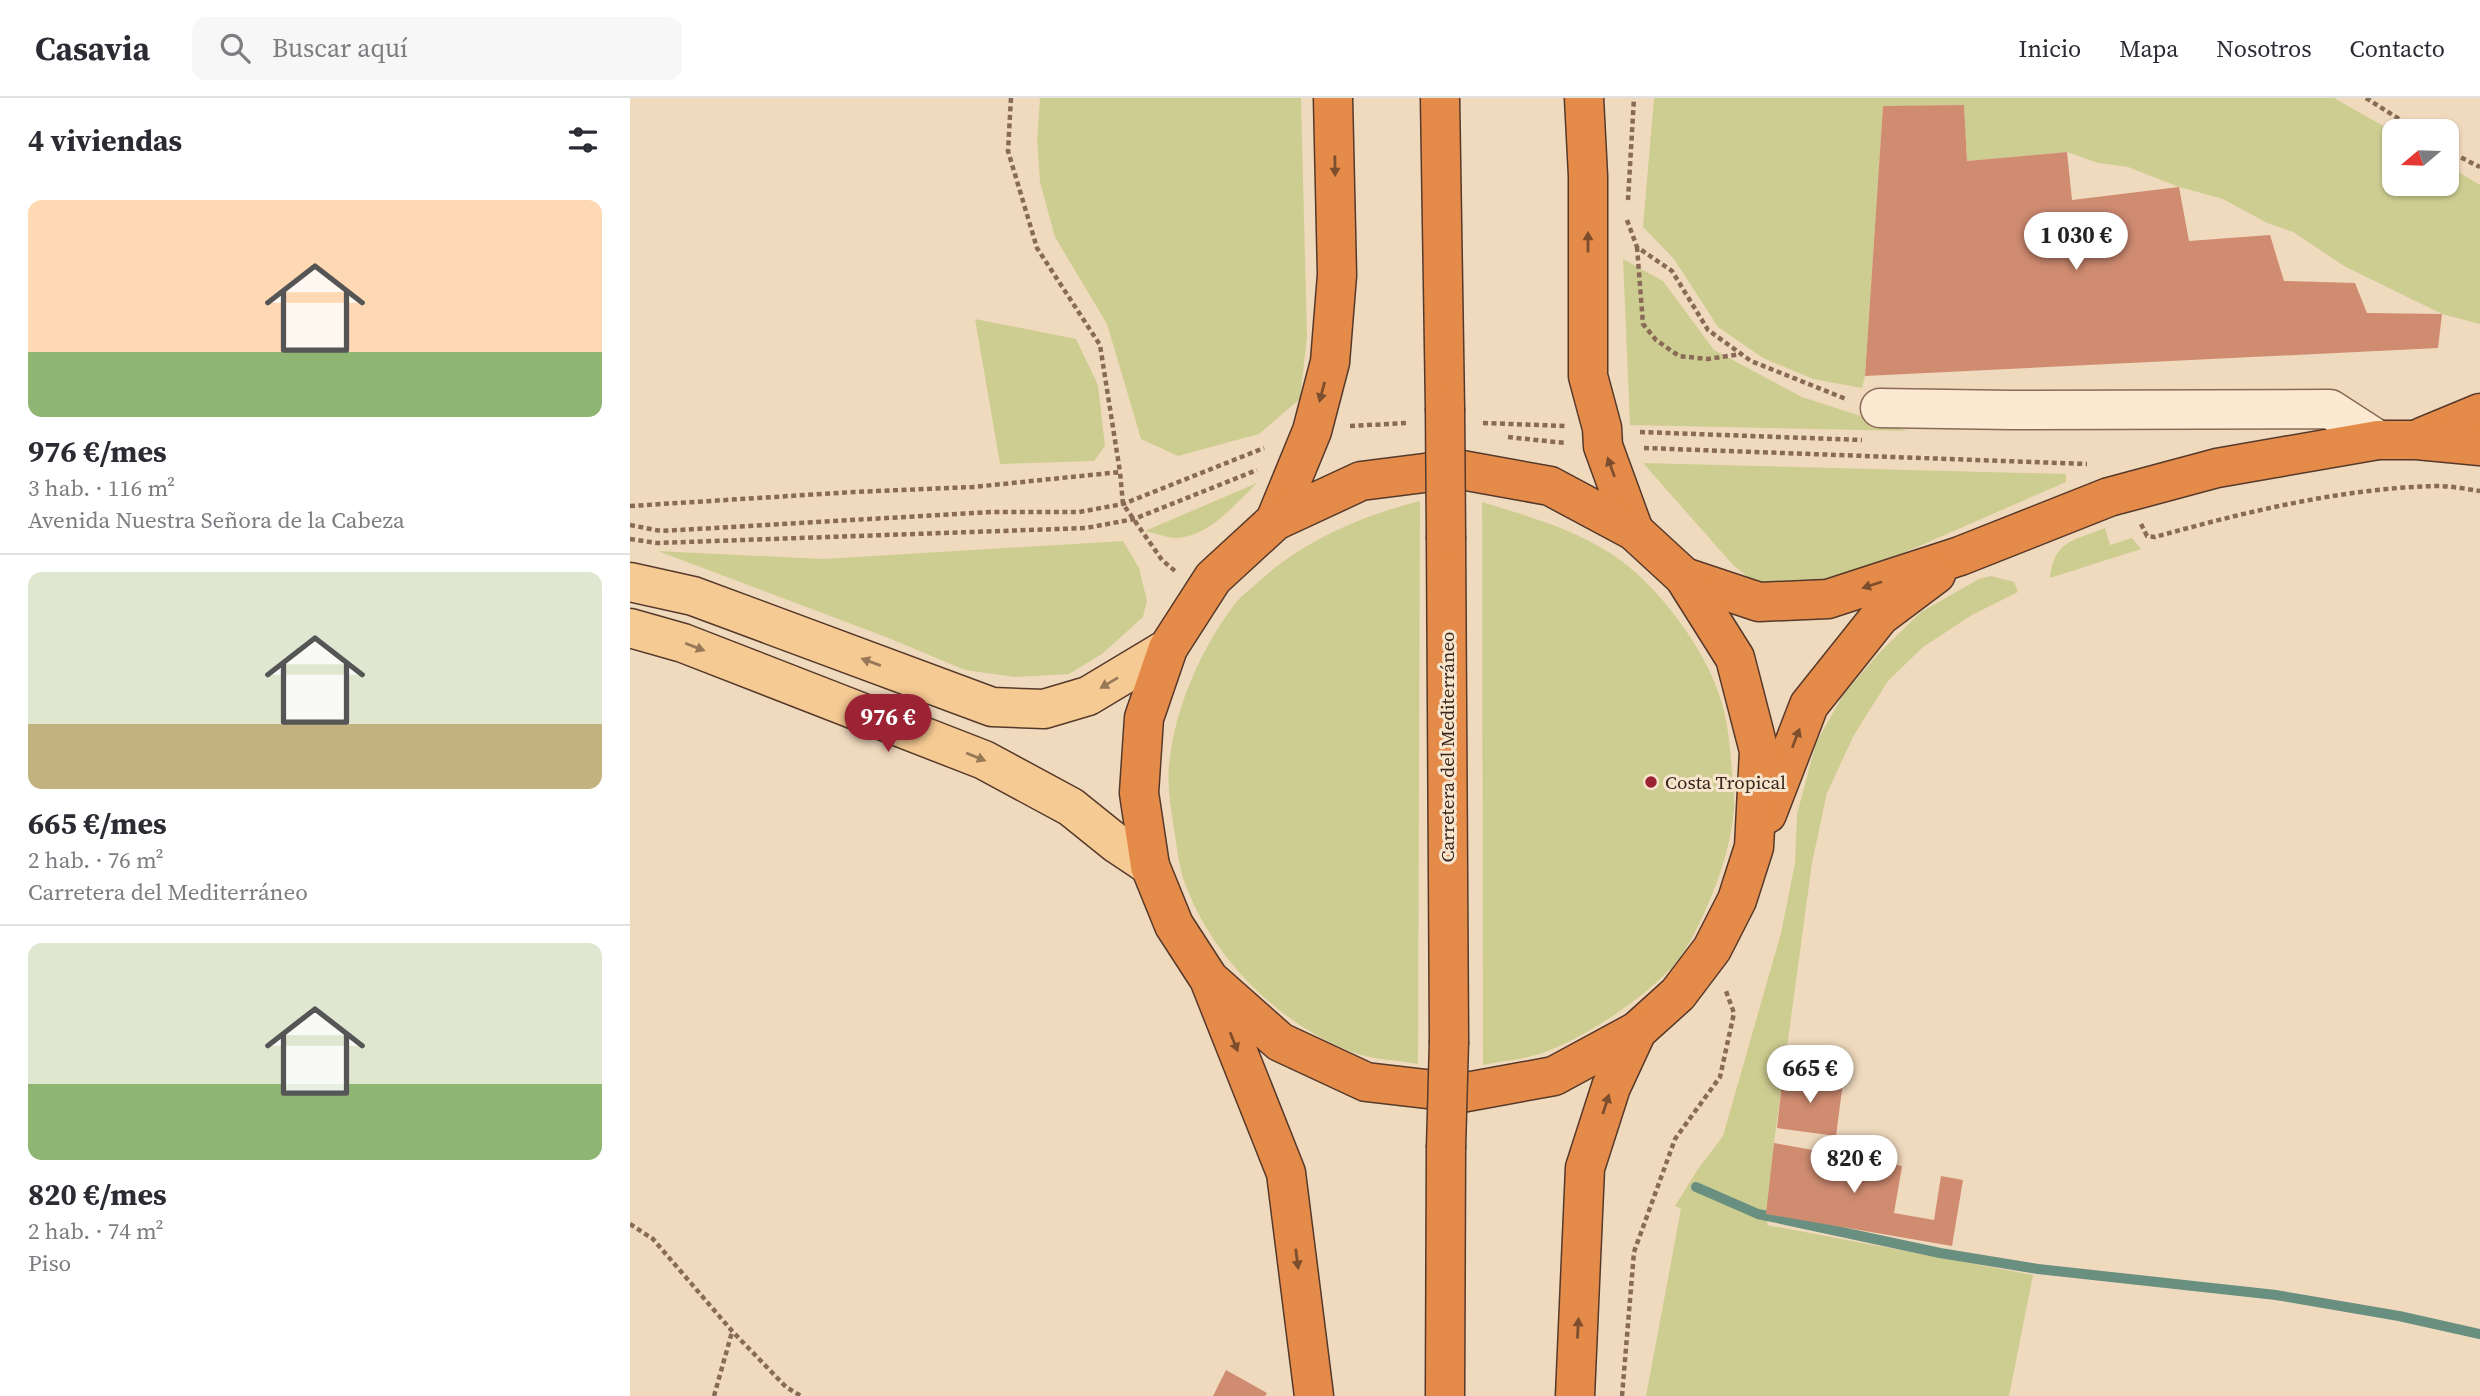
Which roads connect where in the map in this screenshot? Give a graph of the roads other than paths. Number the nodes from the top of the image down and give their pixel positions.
1 (1333, 98) edge
2 (1440, 98) edge
3 (1584, 98) edge
4 (1880, 408) road end
5 (2480, 413) edge
6 (2378, 440) junction
7 (2417, 440) junction
8 (2480, 446) edge
9 (1275, 521) junction
10 (1634, 531) junction
11 (1960, 556) junction
12 (1684, 576) junction
13 (630, 582) edge
14 (630, 628) edge
15 (1168, 648) junction
16 (1754, 847) junction
17 (1150, 866) junction
18 (1209, 979) junction
19 (1637, 1031) junction
20 (1314, 1396) edge
21 (1446, 1396) edge
22 (1575, 1396) edge

1 -> 9 highway
2 - 21 highway, Carretera del Mediterráneo, bridge
10 -> 3 highway
4 - 6 lane
5 - 7 highway
6 - 7 highway
6 - 11 highway
7 - 8 highway
9 - 10 highway
9 - 15 highway
10 - 12 highway
11 -> 12 highway
16 -> 11 highway
12 - 16 highway
15 -> 13 main road
14 -> 17 main road
15 - 17 highway
16 - 19 highway
17 - 18 highway
18 - 19 highway
18 -> 20 highway
22 -> 19 highway

